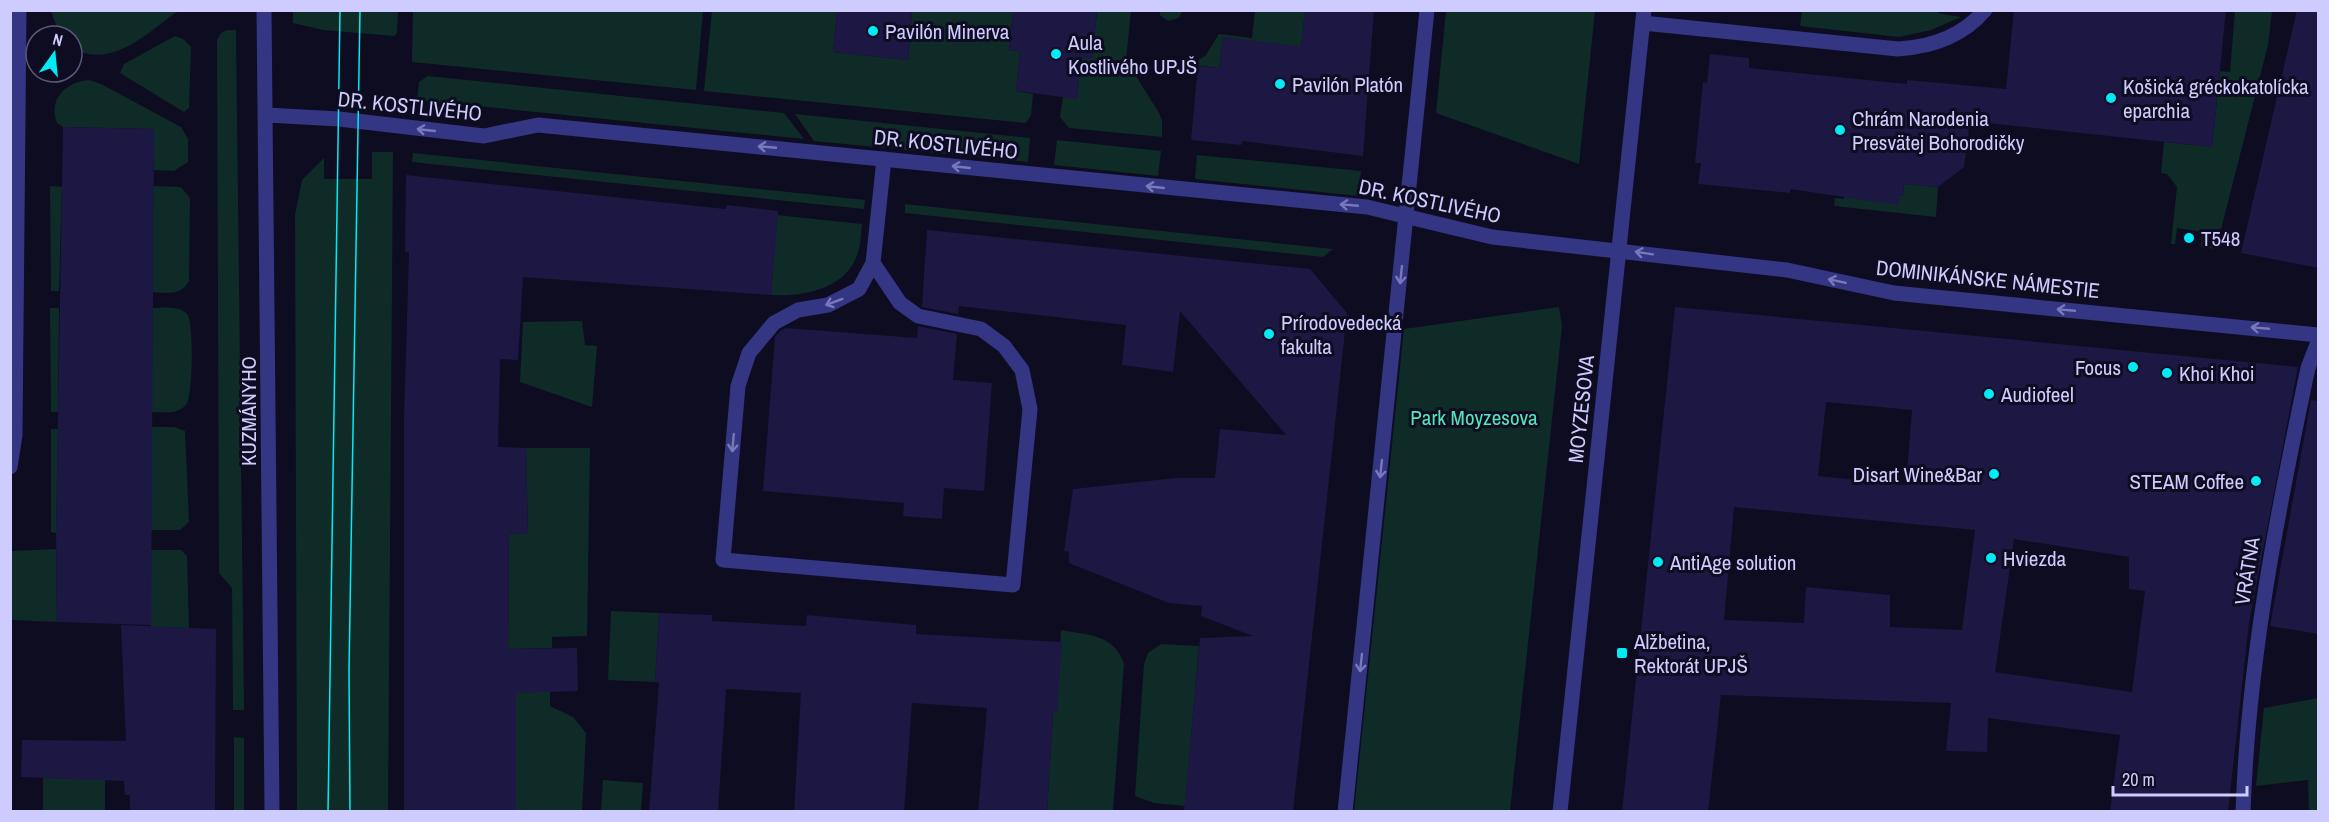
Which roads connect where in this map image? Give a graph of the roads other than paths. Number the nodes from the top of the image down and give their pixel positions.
1 (19, 10) edge
2 (264, 10) edge
3 (1427, 10) edge
4 (1985, 10) edge
5 (1643, 17) edge
6 (267, 115) junction
7 (884, 159) junction
8 (1406, 217) junction
9 (1619, 249) junction
10 (873, 263) junction
11 (2319, 335) edge
12 (2319, 342) edge
13 (10, 467) edge
14 (272, 812) edge
15 (1345, 812) edge
16 (1560, 812) edge
17 (2243, 812) edge

1 - 13 street
2 - 6 street, KUZMÁNYHO
3 - 8 street
4 - 5 street
5 - 9 street, MOYZESOVA
7 -> 6 street, DR. KOSTLIVÉHO
6 - 14 street, KUZMÁNYHO
8 -> 7 street, DR. KOSTLIVÉHO
7 - 10 street
8 - 9 street, DR. KOSTLIVÉHO
8 -> 15 street
11 -> 9 street, DOMINIKÁNSKE NÁMESTIE
9 - 16 street, MOYZESOVA
10 -> 10 street
12 - 17 street, VRÁTNA

